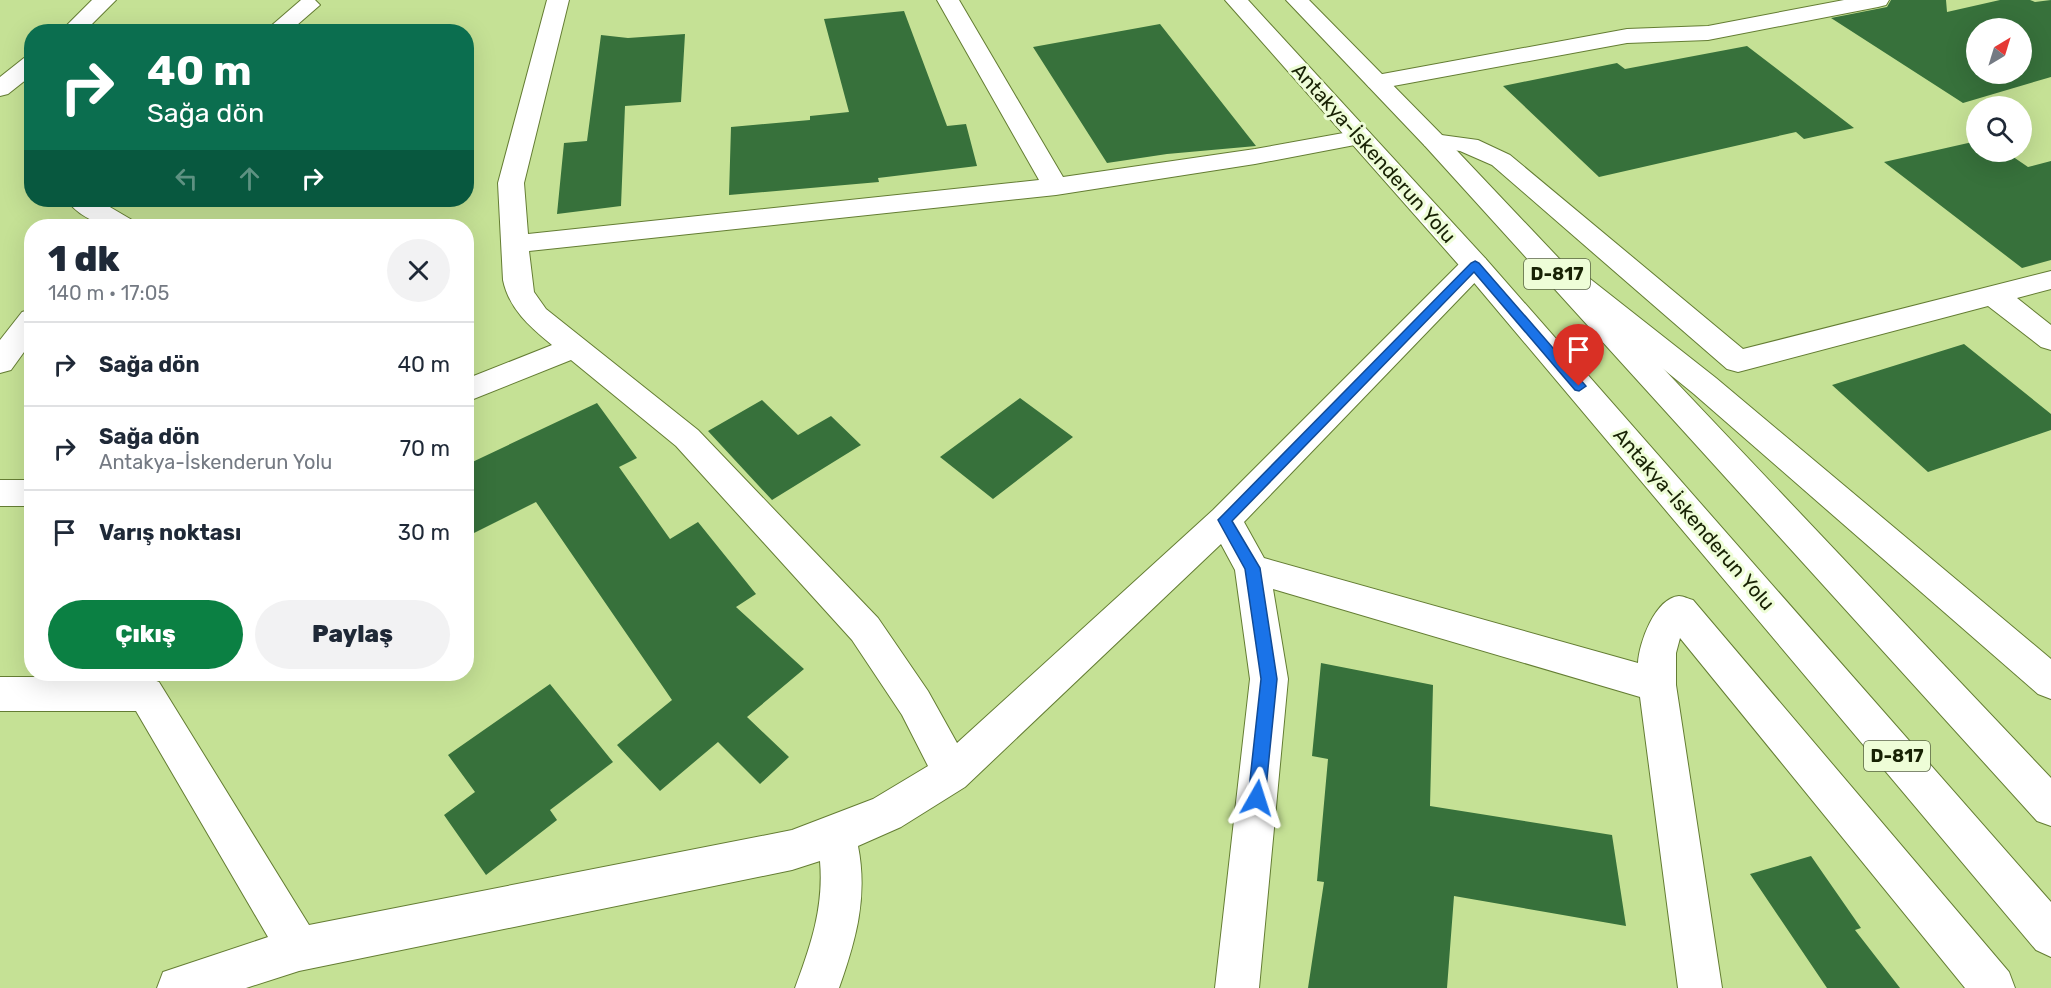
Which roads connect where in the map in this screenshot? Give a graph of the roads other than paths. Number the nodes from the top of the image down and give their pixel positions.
1 (105, 0) edge
2 (558, 0) edge
3 (948, 0) edge
4 (1236, 0) edge
5 (1297, 0) edge
6 (1878, 0) edge
7 (309, 4) dead end
8 (79, 24) edge
9 (285, 24) edge
10 (24, 70) edge
11 (1377, 82) junction
12 (0, 89) edge
13 (1360, 137) junction
14 (1434, 141) junction
15 (1056, 187) junction
16 (92, 207) edge
17 (111, 219) edge
18 (515, 244) junction
19 (1533, 248) junction
20 (1475, 265) junction
21 (2051, 280) edge
22 (1994, 295) junction
23 (24, 330) edge
24 (2051, 340) edge
25 (575, 347) junction
26 (0, 362) edge
27 (474, 388) edge
28 (0, 493) edge
29 (24, 493) edge
30 (1225, 520) junction
31 (1252, 568) junction
32 (2051, 682) edge
33 (1657, 684) junction
34 (0, 694) edge
35 (951, 774) junction
36 (2051, 807) edge
37 (836, 835) junction
38 (2051, 935) edge
39 (299, 949) junction
40 (179, 988) edge
41 (817, 988) edge
42 (1237, 988) edge
43 (1700, 988) edge
44 (1993, 988) edge

1 - 8 main road
2 - 18 main road
3 - 15 main road
4 - 13 main road, Antakya-İskenderun Yolu / D-817
5 - 11 main road, D-817
6 - 11 main road
7 - 9 main road
10 - 12 main road
11 - 14 main road, D-817
13 - 15 main road
13 - 20 main road, Antakya-İskenderun Yolu / D-817
14 - 19 main road, D-817
14 - 22 main road
15 - 18 main road
16 - 17 main road
18 - 25 main road
19 - 32 main road
19 - 36 main road, D-817
20 - 30 main road
20 - 38 main road, Antakya-İskenderun Yolu / D-817
21 - 22 main road
22 - 24 main road
23 - 26 main road
25 - 27 main road
25 - 35 main road
28 - 29 main road
30 - 31 main road
30 - 35 main road
31 - 33 main road
31 - 42 main road
33 - 43 main road
33 - 44 main road
34 - 39 main road
35 - 37 main road
37 - 39 main road
37 - 41 main road
39 - 40 main road

